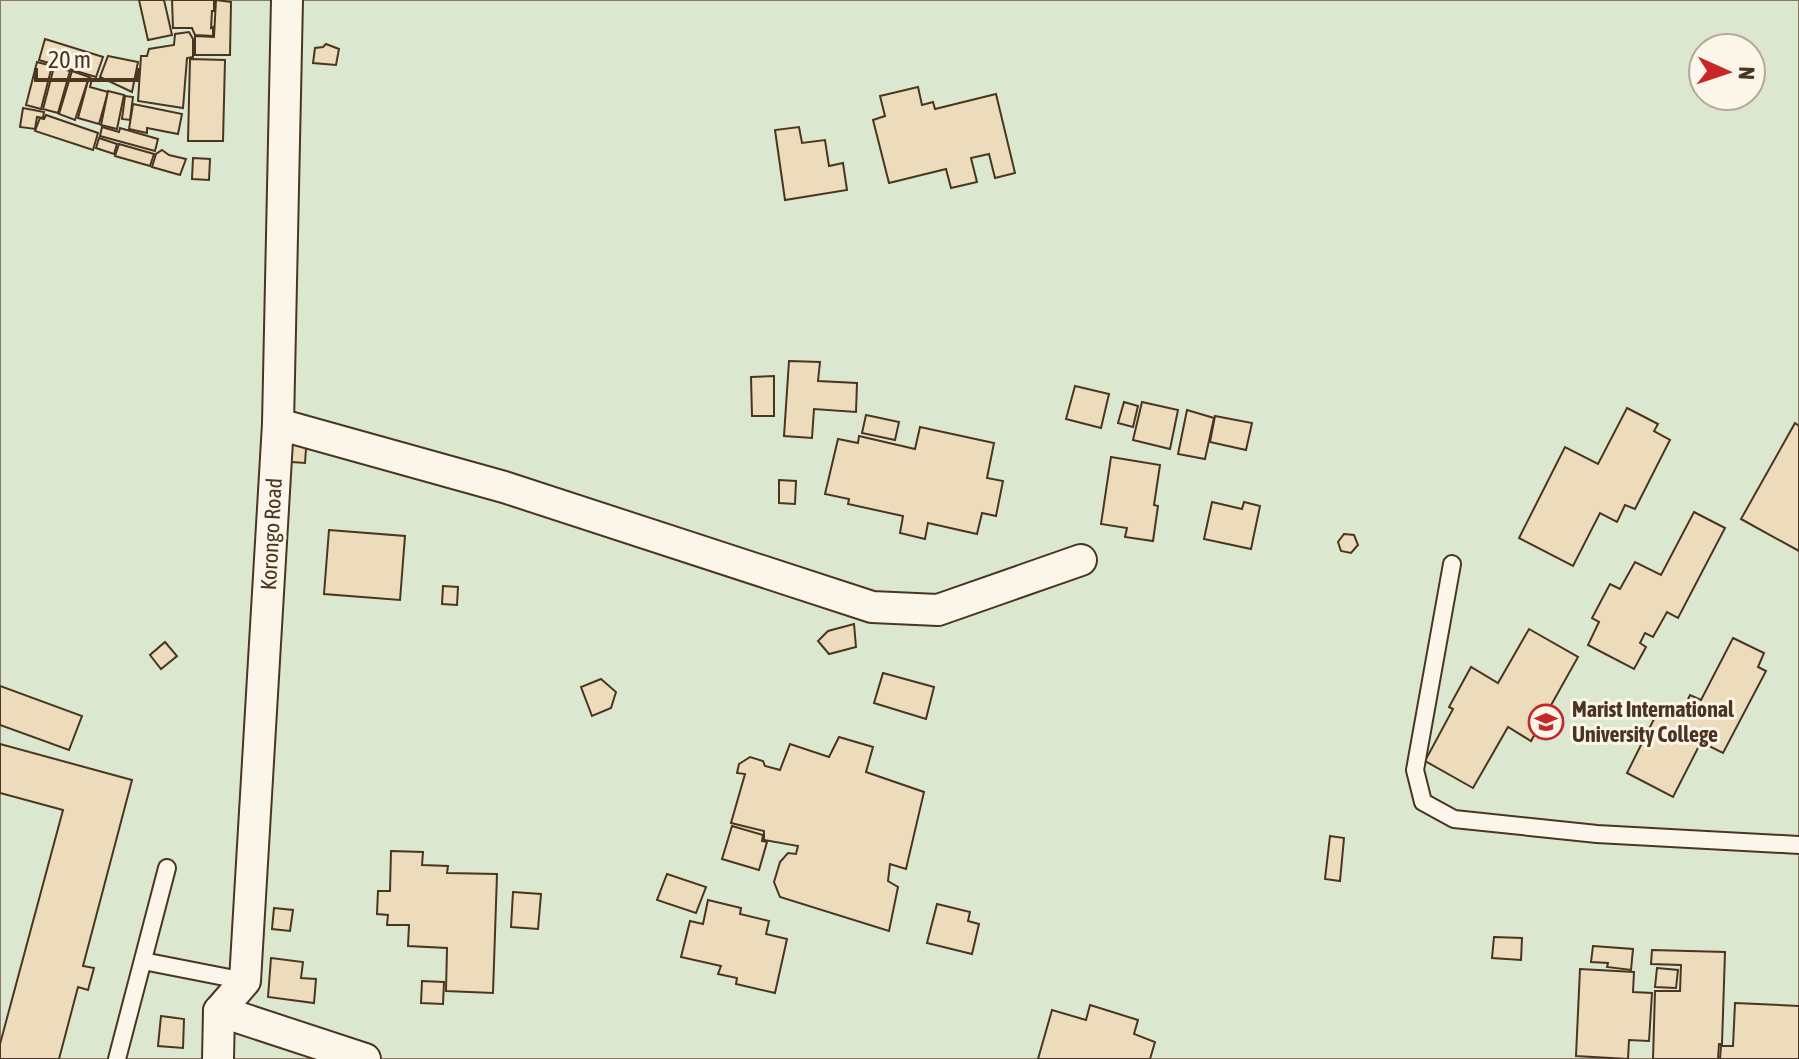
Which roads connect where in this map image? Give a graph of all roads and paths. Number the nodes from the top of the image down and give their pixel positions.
1 (287, 0) edge
2 (278, 424) junction
3 (1081, 560) dead end
4 (1452, 564) dead end
5 (1799, 845) edge
6 (167, 868) dead end
7 (143, 961) junction
8 (245, 981) junction
9 (219, 1011) junction
10 (117, 1059) edge
11 (218, 1059) edge
12 (365, 1059) edge

1 - 2 street, Korongo Road
2 - 3 street
2 - 8 street, Korongo Road
4 - 5 lane
6 - 7 lane
7 - 8 lane
7 - 10 lane
8 - 9 street
9 - 11 street
9 - 12 street

